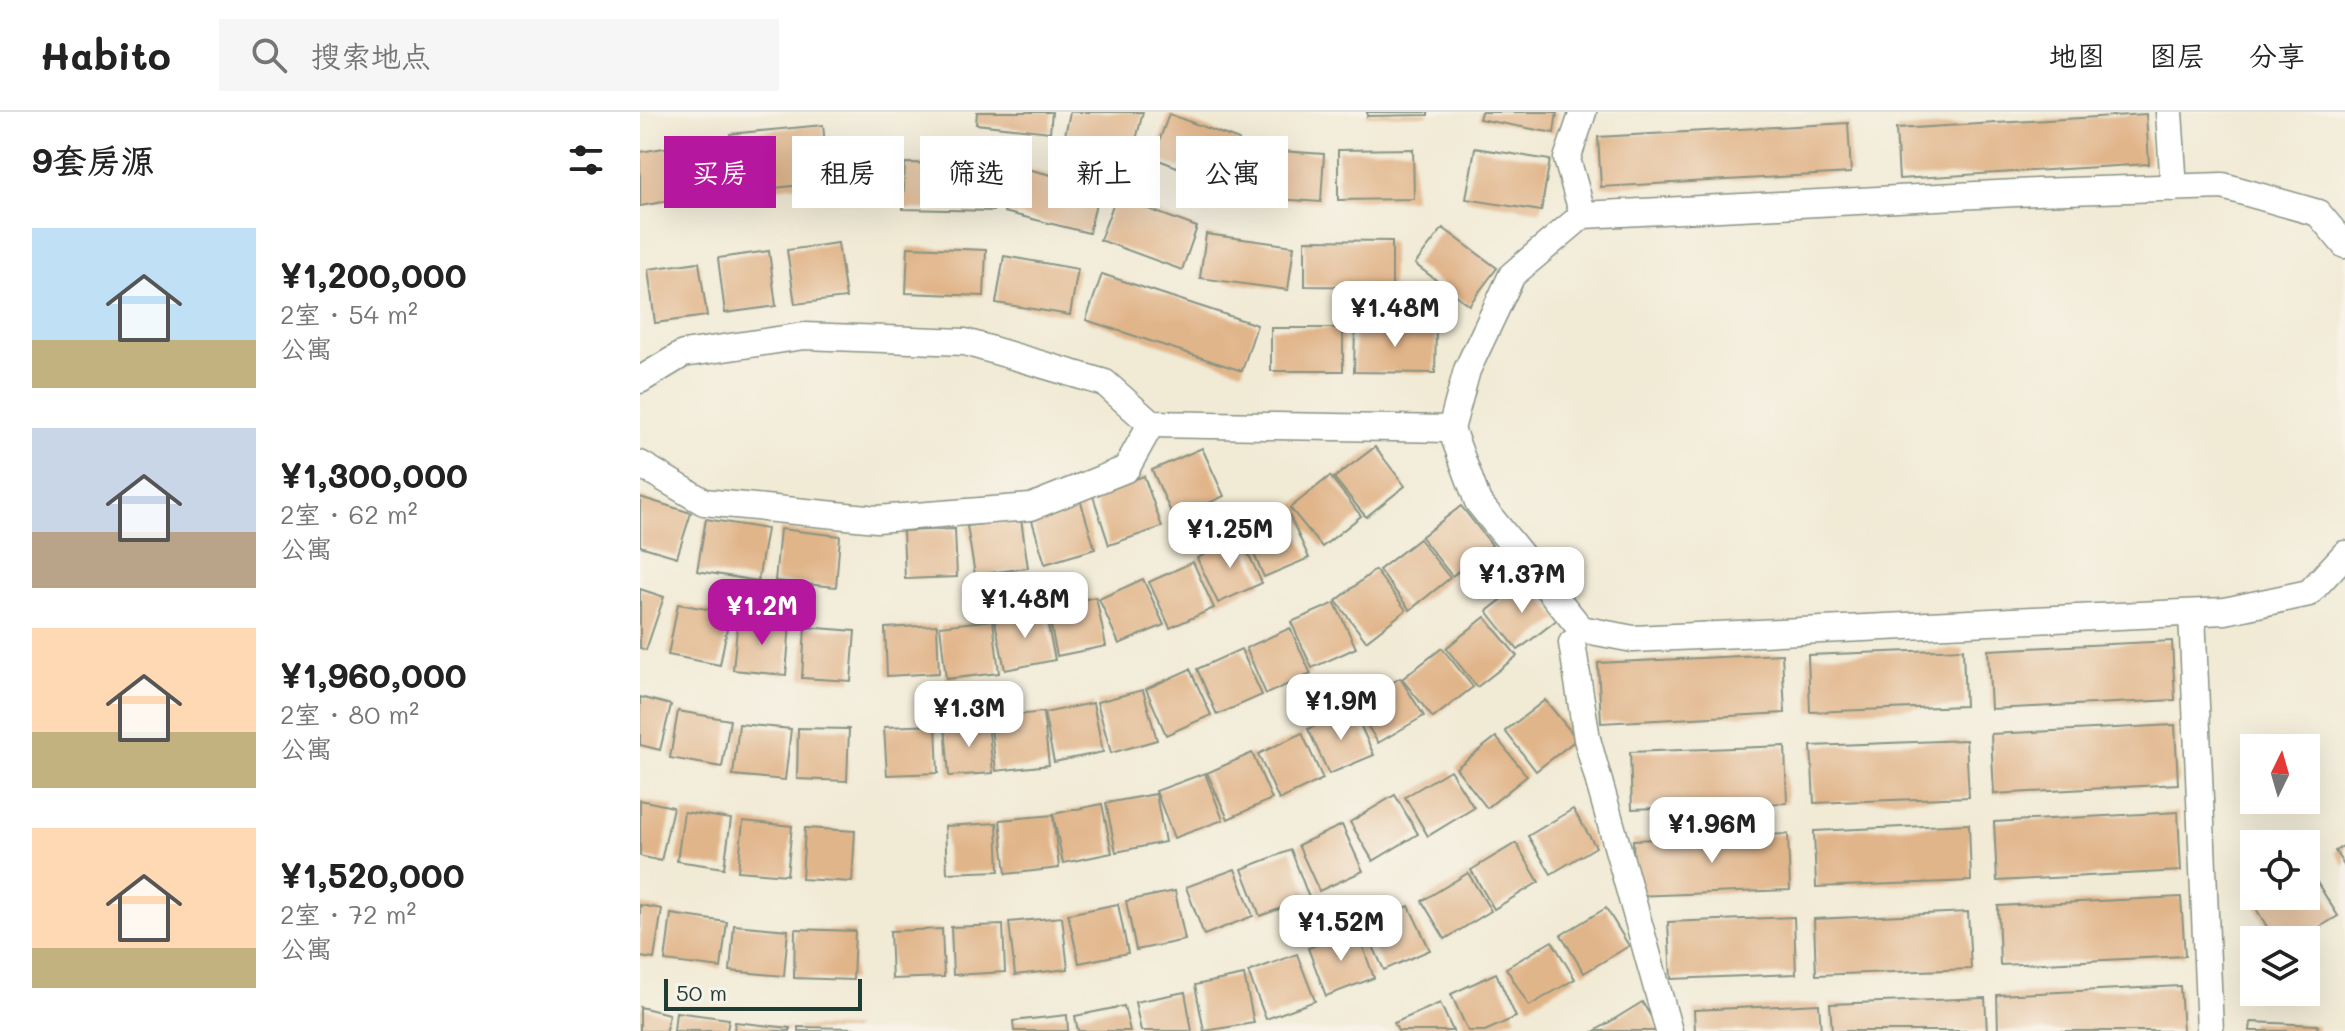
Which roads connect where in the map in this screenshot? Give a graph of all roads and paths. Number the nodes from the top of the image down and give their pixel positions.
1 (1583, 112) edge
2 (2169, 112) edge
3 (2174, 188) junction
4 (1583, 215) junction
5 (2345, 245) edge
6 (640, 380) edge
7 (1151, 424) junction
8 (1451, 429) junction
9 (640, 464) edge
10 (2345, 554) edge
11 (2192, 613) junction
12 (1572, 643) dead end
13 (1669, 1031) edge
14 (2210, 1031) edge

1 - 4 street
2 - 3 street
3 - 4 street
3 - 5 street
4 - 8 street
6 - 7 street
7 - 8 street
7 - 9 street
8 - 11 street
10 - 11 street
11 - 14 street
12 - 13 street

